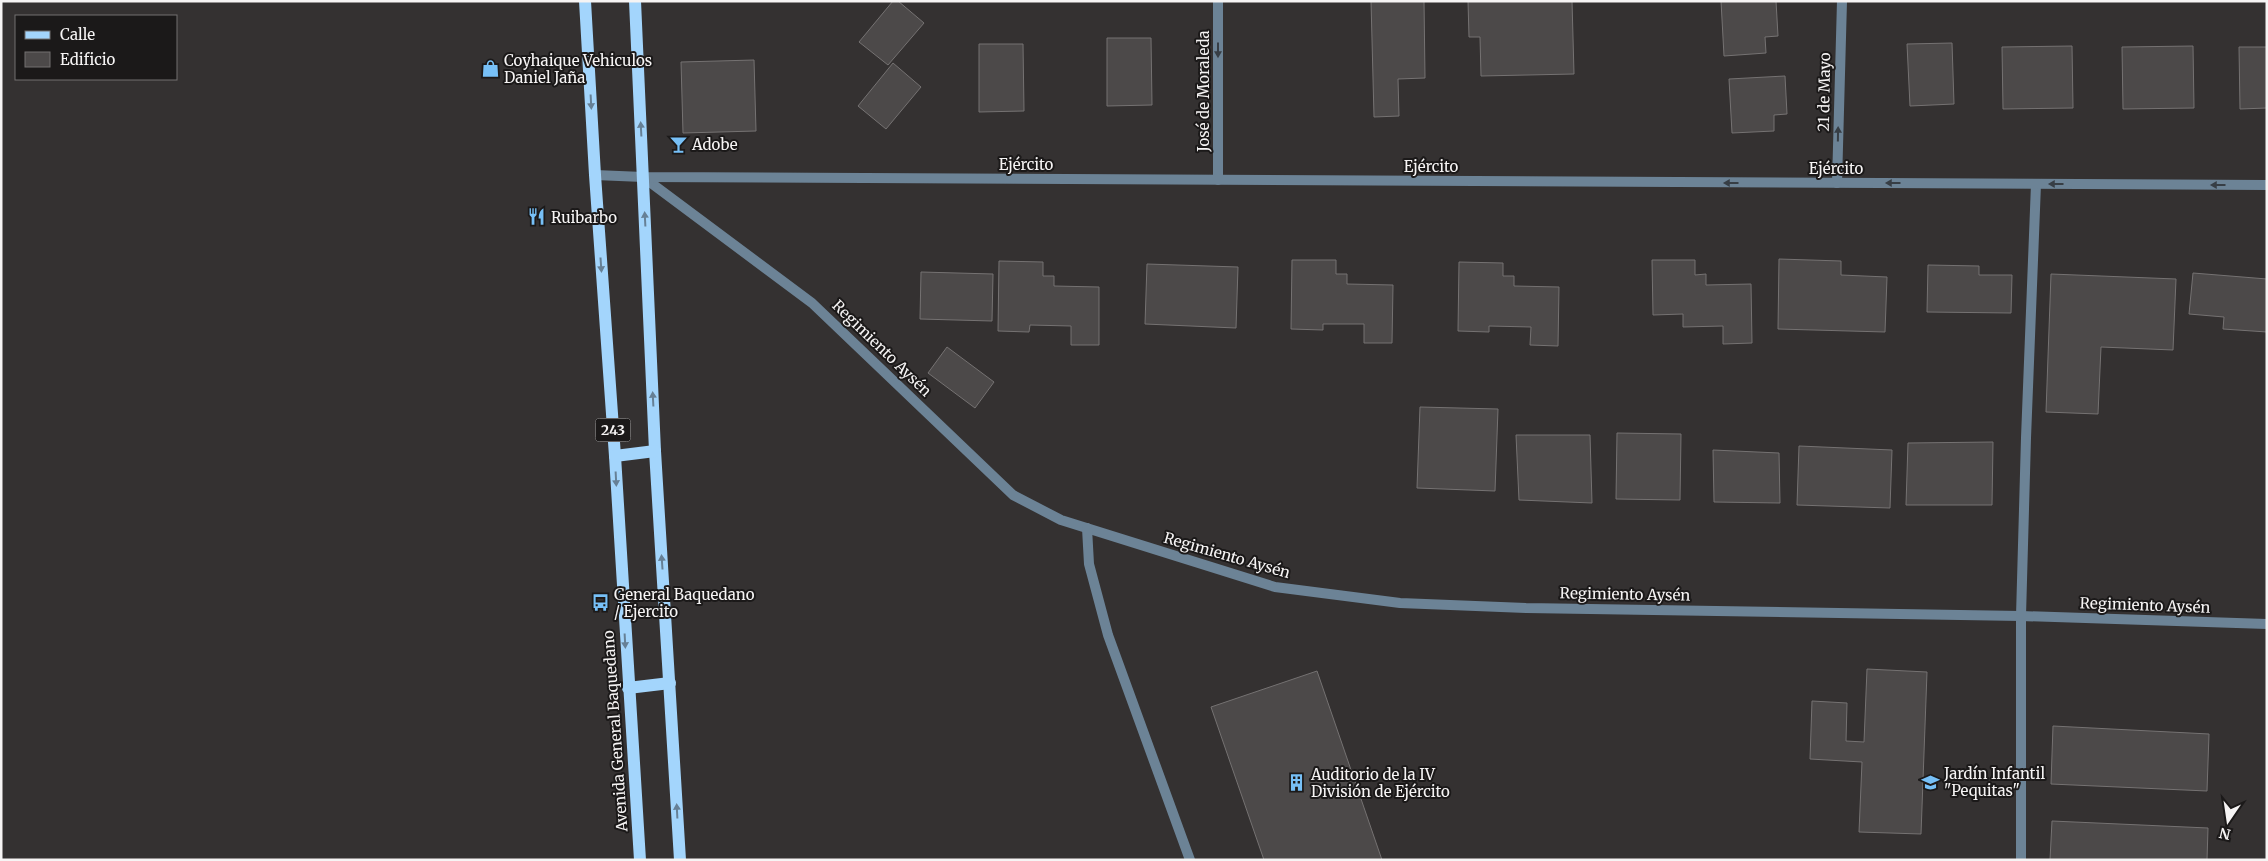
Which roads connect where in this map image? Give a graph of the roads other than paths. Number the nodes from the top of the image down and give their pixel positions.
1 (585, 1) edge
2 (635, 1) edge
3 (1218, 1) edge
4 (1842, 1) edge
5 (595, 175) junction
6 (643, 178) junction
7 (1218, 180) junction
8 (1837, 183) junction
9 (2036, 184) junction
10 (2267, 185) edge
11 (655, 451) junction
12 (615, 456) junction
13 (1087, 528) junction
14 (2021, 616) junction
15 (2267, 624) edge
16 (670, 683) junction
17 (628, 688) junction
18 (640, 860) edge
19 (680, 860) edge
20 (1190, 860) edge
21 (2021, 860) edge

1 -> 5 main road, Avenida General Baquedano / 243
6 -> 2 main road
3 -> 7 street, José de Moraleda
8 -> 4 street, 21 de Mayo
5 - 6 street, Ejército
5 -> 12 main road, Avenida General Baquedano / 243
6 - 7 street, Ejército
11 -> 6 main road
6 - 13 street, Regimiento Aysén
8 -> 7 street, Ejército
9 -> 8 street, Ejército
10 -> 9 street, Ejército
9 - 14 street
11 - 12 main road
16 -> 11 main road
12 -> 17 main road, Avenida General Baquedano / 243
13 - 14 street, Regimiento Aysén
13 - 20 street
14 - 15 street, Regimiento Aysén
14 - 21 street
16 - 17 main road
19 -> 16 main road
17 - 18 main road, Avenida General Baquedano / 243

